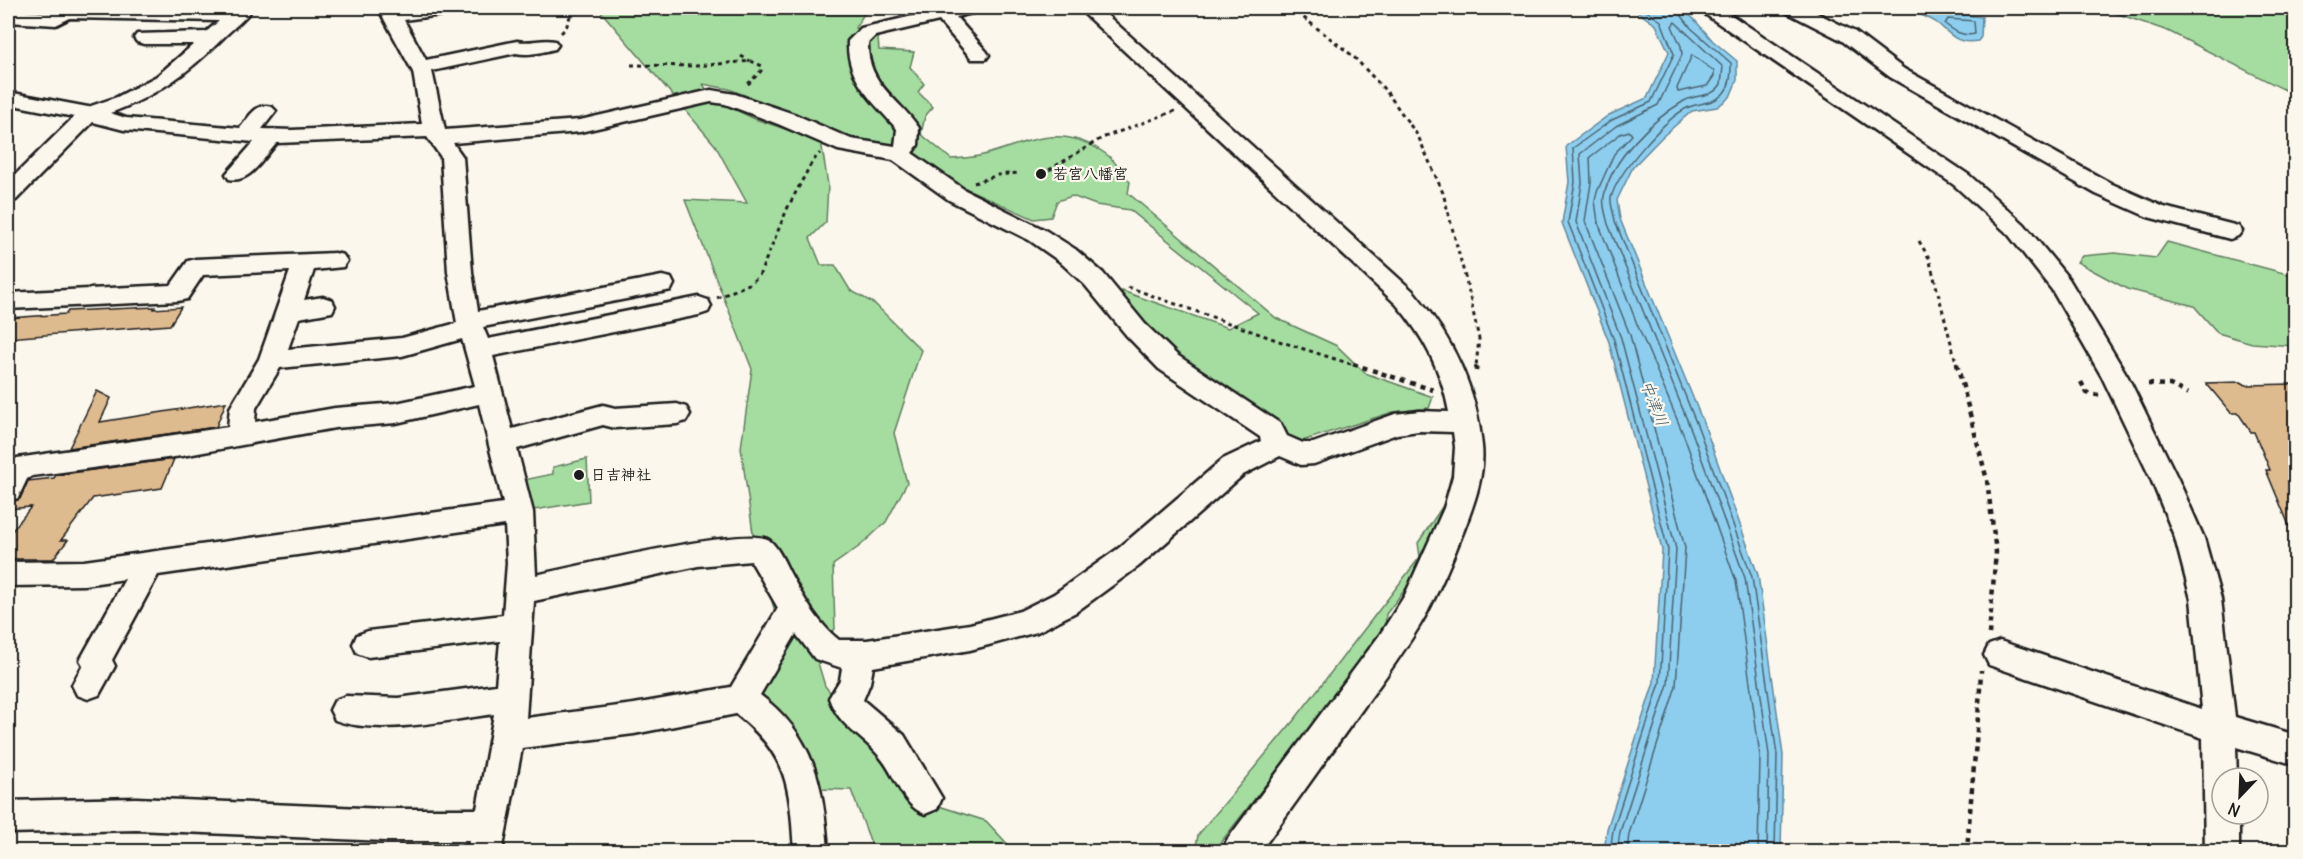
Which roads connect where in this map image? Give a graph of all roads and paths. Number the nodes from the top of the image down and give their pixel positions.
1 (449, 8) edge
2 (573, 8) edge
3 (969, 8) edge
4 (1088, 8) edge
5 (1291, 8) edge
6 (1709, 8) edge
7 (1793, 8) edge
8 (239, 11) edge
9 (390, 12) edge
10 (944, 15) junction
11 (8, 16) edge
12 (144, 38) dead end
13 (212, 38) junction
14 (548, 45) joint
15 (979, 55) dead end
16 (741, 56) dead end
17 (751, 62) junction
18 (631, 64) dead end
19 (420, 67) junction
20 (8, 98) edge
21 (733, 100) junction
22 (1194, 104) junction
23 (265, 111) dead end
24 (89, 114) junction
25 (436, 134) junction
26 (246, 135) junction
27 (270, 137) junction
28 (839, 142) junction
29 (900, 154) junction
30 (1049, 170) dead end
31 (237, 174) dead end
32 (1019, 174) dead end
33 (954, 192) junction
34 (8, 195) edge
35 (2230, 231) dead end
36 (1919, 241) dead end
37 (335, 261) dead end
38 (305, 262) junction
39 (1094, 279) junction
40 (663, 284) dead end
41 (8, 301) edge
42 (323, 306) dead end
43 (699, 306) joint
44 (289, 310) junction
45 (473, 333) junction
46 (272, 360) junction
47 (1475, 380) dead end
48 (2081, 382) dead end
49 (2148, 384) dead end
50 (2093, 387) dead end
51 (489, 392) junction
52 (2188, 394) dead end
53 (1463, 413) junction
54 (677, 414) dead end
55 (241, 434) junction
56 (1276, 443) junction
57 (502, 444) junction
58 (8, 490) edge
59 (519, 512) junction
60 (149, 564) junction
61 (8, 574) edge
62 (521, 591) junction
63 (794, 609) junction
64 (516, 627) junction
65 (387, 637) dead end
66 (1994, 653) junction
67 (856, 654) junction
68 (88, 685) dead end
69 (510, 698) junction
70 (741, 699) junction
71 (346, 710) dead end
72 (2220, 727) junction
73 (508, 735) junction
74 (2295, 750) edge
75 (925, 798) dead end
76 (8, 818) edge
77 (487, 838) edge
78 (811, 852) edge
79 (1239, 852) edge
80 (1967, 852) edge
81 (2222, 852) edge

1 - 9 street
2 - 14 path
3 - 10 street
4 - 22 street
5 - 47 path
6 - 72 street
7 - 35 street
8 - 11 street
8 - 13 street
9 - 19 street
10 - 15 street
10 - 29 street
12 - 13 street
13 - 24 street
14 - 19 street
16 - 17 path
17 - 18 path
17 - 21 path
19 - 25 street
20 - 24 street
21 - 25 street
21 - 28 street
22 - 30 path
22 - 53 street
23 - 26 street
24 - 26 street
24 - 34 street
25 - 27 street
25 - 45 street
26 - 27 street
27 - 31 street
28 - 29 street
28 - 43 path
29 - 33 street
32 - 33 path
33 - 39 street
36 - 66 path
37 - 38 street
38 - 41 street
38 - 44 street
39 - 53 path
39 - 56 street
40 - 45 street
42 - 44 street
43 - 45 street
44 - 46 street
45 - 46 street
45 - 51 street
46 - 55 street
48 - 50 path
49 - 52 path
51 - 55 street
51 - 57 street
53 - 56 street
53 - 79 street
54 - 57 street
55 - 58 street
56 - 67 street
57 - 59 street
59 - 60 street
59 - 62 street
60 - 61 street
60 - 68 street
62 - 63 street
62 - 64 street
63 - 67 street
63 - 70 street
64 - 65 street
64 - 69 street
66 - 72 street
66 - 80 path
67 - 75 street
69 - 71 street
69 - 73 street
70 - 73 street
70 - 78 street
72 - 74 street
72 - 81 street
73 - 77 street
76 - 77 street

